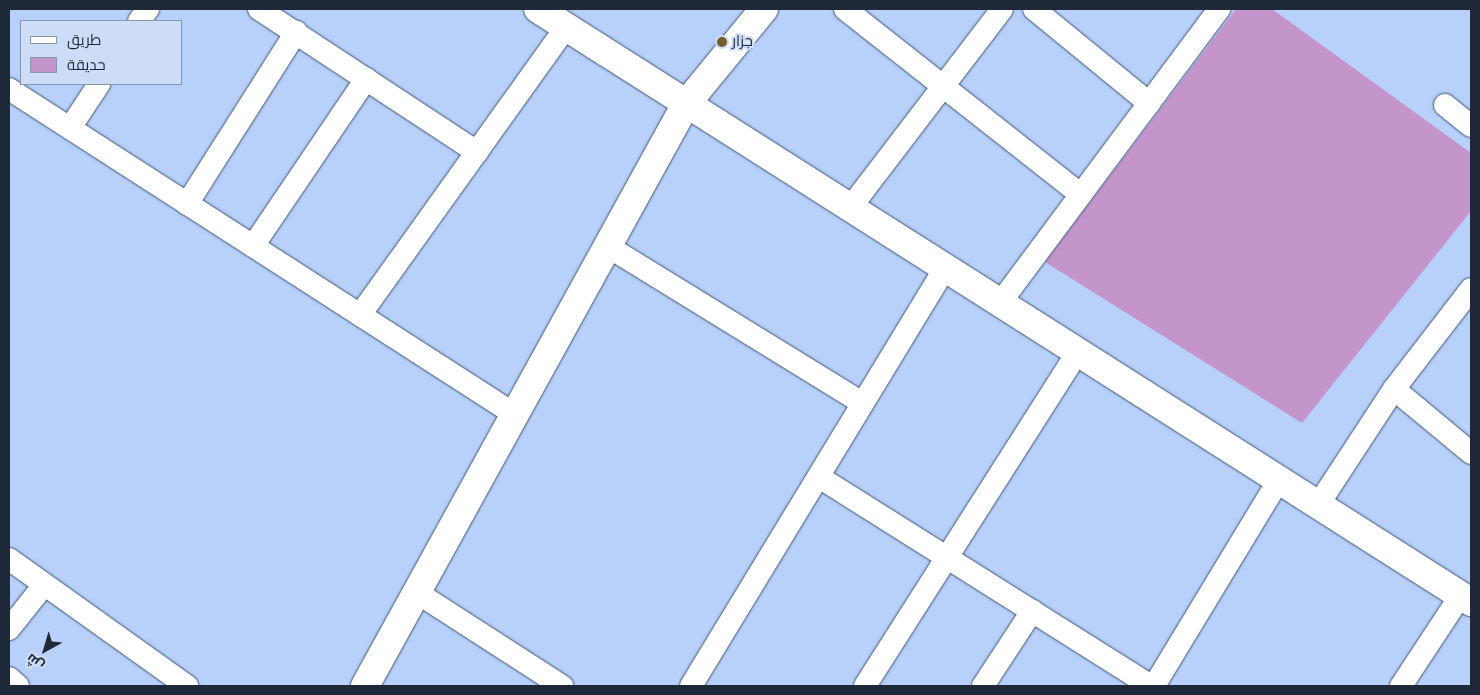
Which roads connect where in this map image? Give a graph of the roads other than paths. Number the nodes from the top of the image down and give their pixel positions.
1 (148, 9) edge
2 (259, 9) edge
3 (540, 9) edge
4 (764, 9) edge
5 (845, 9) edge
6 (1002, 9) edge
7 (1034, 9) edge
8 (1219, 9) edge
9 (140, 20) edge
10 (566, 26) junction
11 (296, 32) junction
12 (366, 79) junction
13 (98, 85) edge
14 (943, 86) junction
15 (9, 88) edge
16 (1149, 103) junction
17 (686, 104) junction
18 (1445, 105) dead end
19 (1471, 126) edge
20 (70, 128) junction
21 (477, 152) junction
22 (1081, 195) junction
23 (187, 204) junction
24 (850, 208) junction
25 (254, 246) junction
26 (608, 246) junction
27 (945, 269) junction
28 (1471, 288) edge
29 (1000, 304) junction
30 (360, 315) junction
31 (1078, 352) junction
32 (1394, 389) junction
33 (862, 404) junction
34 (514, 414) junction
35 (1470, 451) edge
36 (820, 477) junction
37 (1279, 480) junction
38 (1318, 505) junction
39 (946, 557) junction
40 (9, 559) edge
41 (44, 585) junction
42 (416, 592) junction
43 (1466, 599) edge
44 (1032, 611) junction
45 (9, 629) edge
46 (9, 678) edge
47 (18, 686) edge
48 (187, 686) edge
49 (364, 686) edge
50 (562, 686) edge
51 (691, 686) edge
52 (864, 686) edge
53 (983, 686) edge
54 (1152, 686) edge
55 (1401, 686) edge

1 - 9 street
2 - 11 street
3 - 10 street
4 - 17 street
5 - 14 street
6 - 14 street
7 - 16 street
8 - 16 street
10 - 17 street
10 - 21 street
11 - 12 street
11 - 23 street
12 - 21 street
12 - 25 street
13 - 20 street
14 - 22 street
14 - 24 street
15 - 20 street
16 - 22 street
17 - 24 street
17 - 26 street
18 - 19 street
20 - 23 street
21 - 30 street
22 - 29 street
23 - 25 street
24 - 27 street
25 - 30 street
26 - 33 street
26 - 34 street
27 - 29 street
27 - 33 street
28 - 32 street
29 - 31 street
30 - 34 street
31 - 37 street
31 - 39 street
32 - 35 street
32 - 38 street
33 - 36 street
34 - 42 street
36 - 39 street
36 - 51 street
37 - 38 street
37 - 54 street
38 - 43 street
39 - 44 street
39 - 52 street
40 - 41 street
41 - 45 street
41 - 48 street
42 - 49 street
42 - 50 street
43 - 55 street
44 - 53 street
44 - 54 street
46 - 47 street

